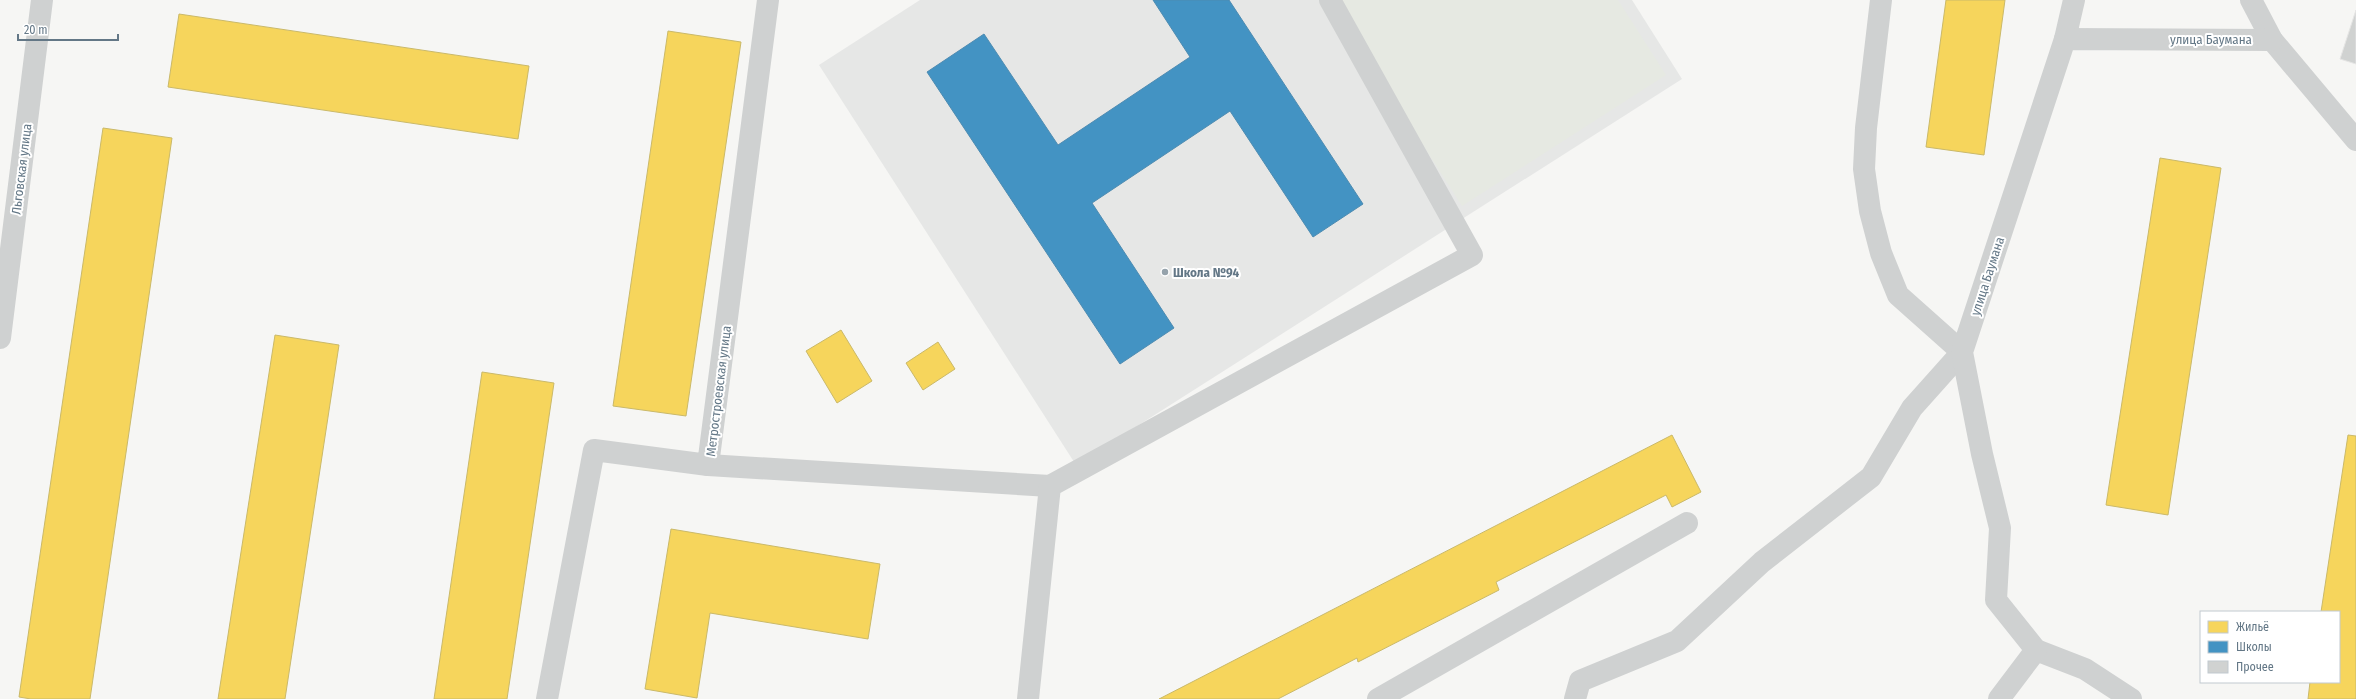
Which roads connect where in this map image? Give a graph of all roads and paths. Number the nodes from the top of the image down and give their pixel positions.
1 (42, 0) edge
2 (768, 0) edge
3 (1330, 0) edge
4 (1881, 0) edge
5 (2074, 0) edge
6 (2251, 0) edge
7 (2065, 39) junction
8 (2272, 40) junction
9 (2356, 140) edge
10 (0, 338) edge
11 (1962, 352) junction
12 (708, 465) junction
13 (1050, 486) junction
14 (1687, 523) dead end
15 (2036, 650) junction
16 (547, 699) edge
17 (1028, 699) edge
18 (1378, 699) edge
19 (1574, 699) edge
20 (1999, 699) edge
21 (2131, 699) edge

1 - 10 street, Льговская улица
2 - 12 street, Метростроевская улица
3 - 13 street
4 - 11 street
5 - 7 street
6 - 8 street
7 - 8 street, улица Баумана
7 - 11 street, улица Баумана
8 - 9 street
11 - 15 street
11 - 19 street
12 - 13 street
12 - 16 street, Метростроевская улица
13 - 17 street
14 - 18 street
15 - 20 street
15 - 21 street

